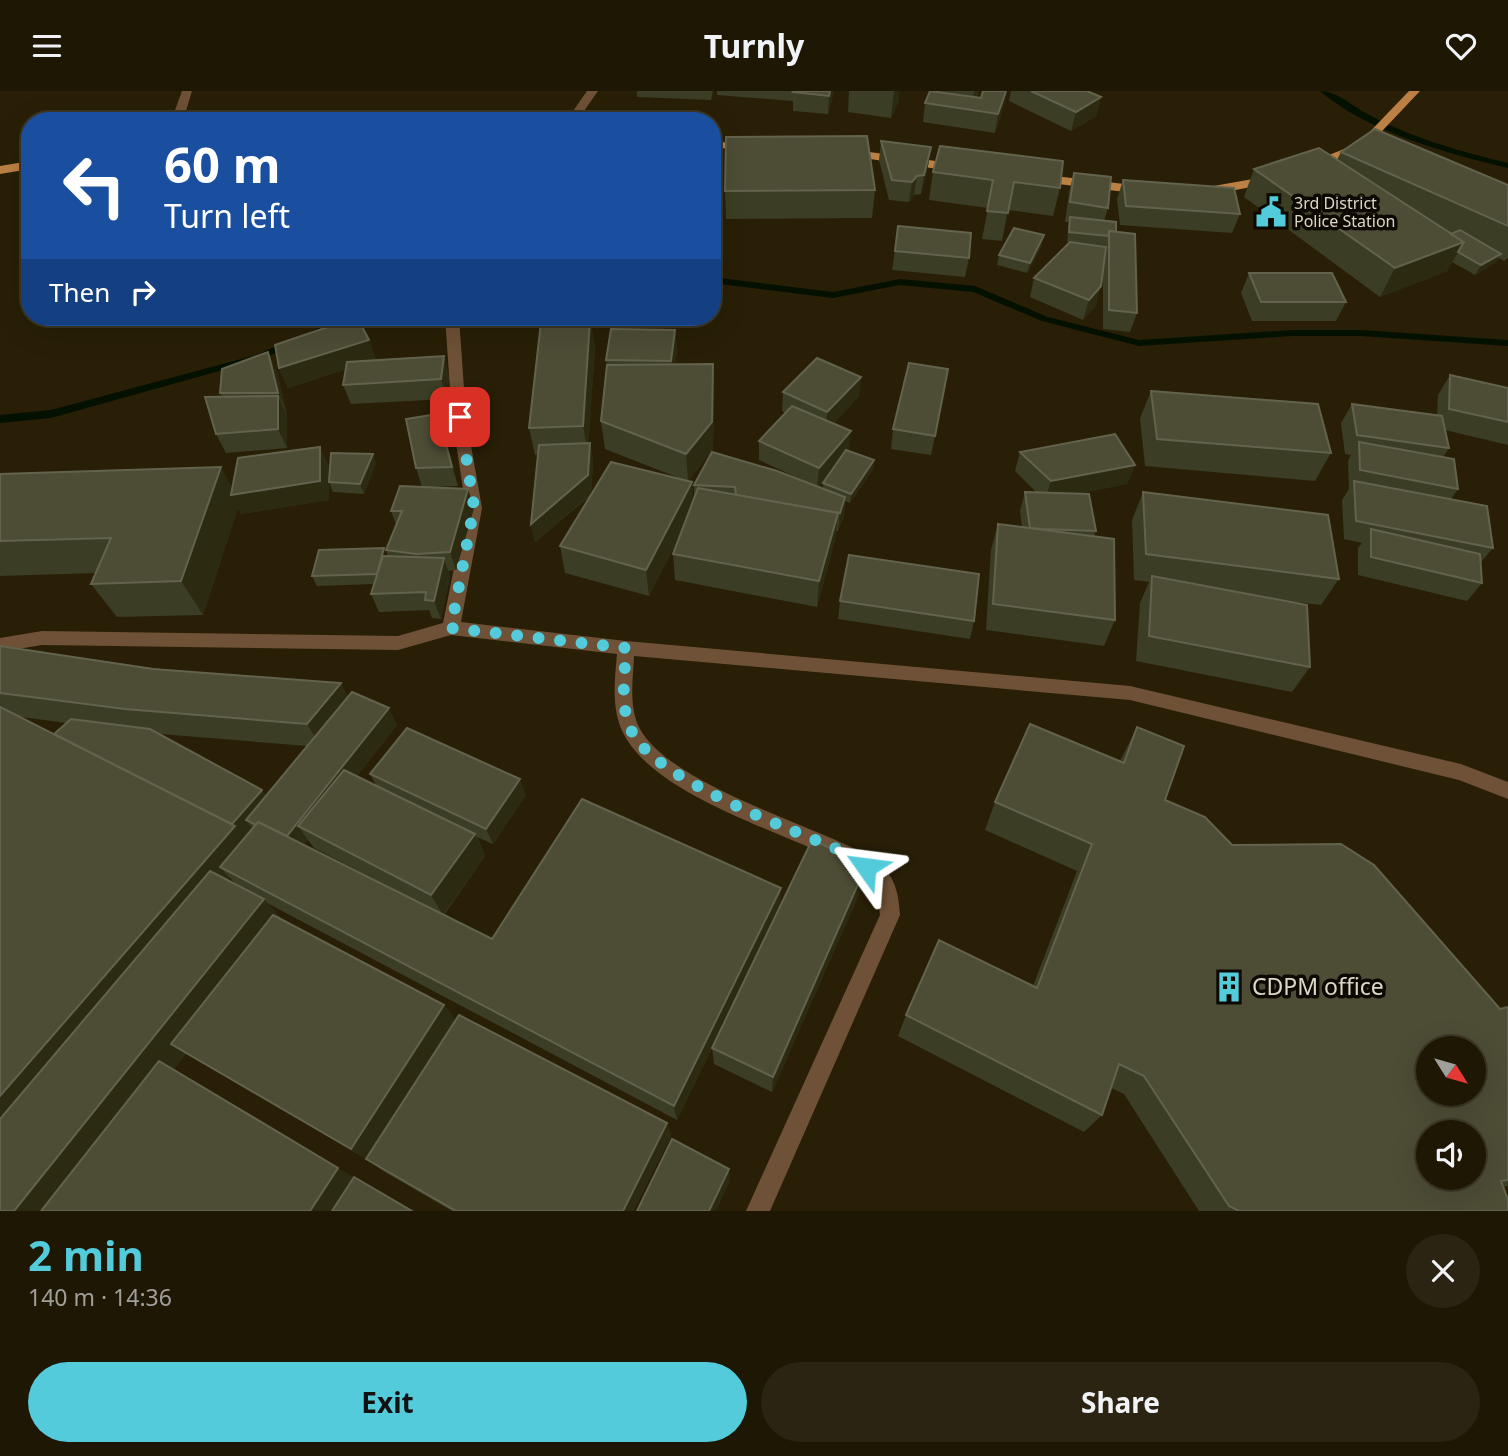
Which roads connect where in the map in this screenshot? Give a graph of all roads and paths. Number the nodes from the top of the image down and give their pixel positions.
1 (187, 91) edge
2 (593, 91) edge
3 (1415, 91) edge
4 (180, 112) edge
5 (578, 112) edge
6 (721, 145) edge
7 (761, 146) edge
8 (839, 152) edge
9 (21, 166) edge
10 (0, 170) edge
11 (975, 171) edge
12 (1293, 172) edge
13 (1029, 177) edge
14 (1280, 177) edge
15 (1160, 192) edge
16 (1200, 193) edge
17 (453, 326) edge
18 (451, 628) junction
19 (0, 645) edge
20 (626, 648) junction
21 (1508, 791) edge
22 (758, 1211) edge

1 - 4 street
2 - 5 street
3 - 12 main road
6 - 7 main road
8 - 11 main road
9 - 10 main road
13 - 15 main road
14 - 16 main road
17 - 18 street
18 - 19 street
18 - 20 street
20 - 21 street
20 - 22 street

